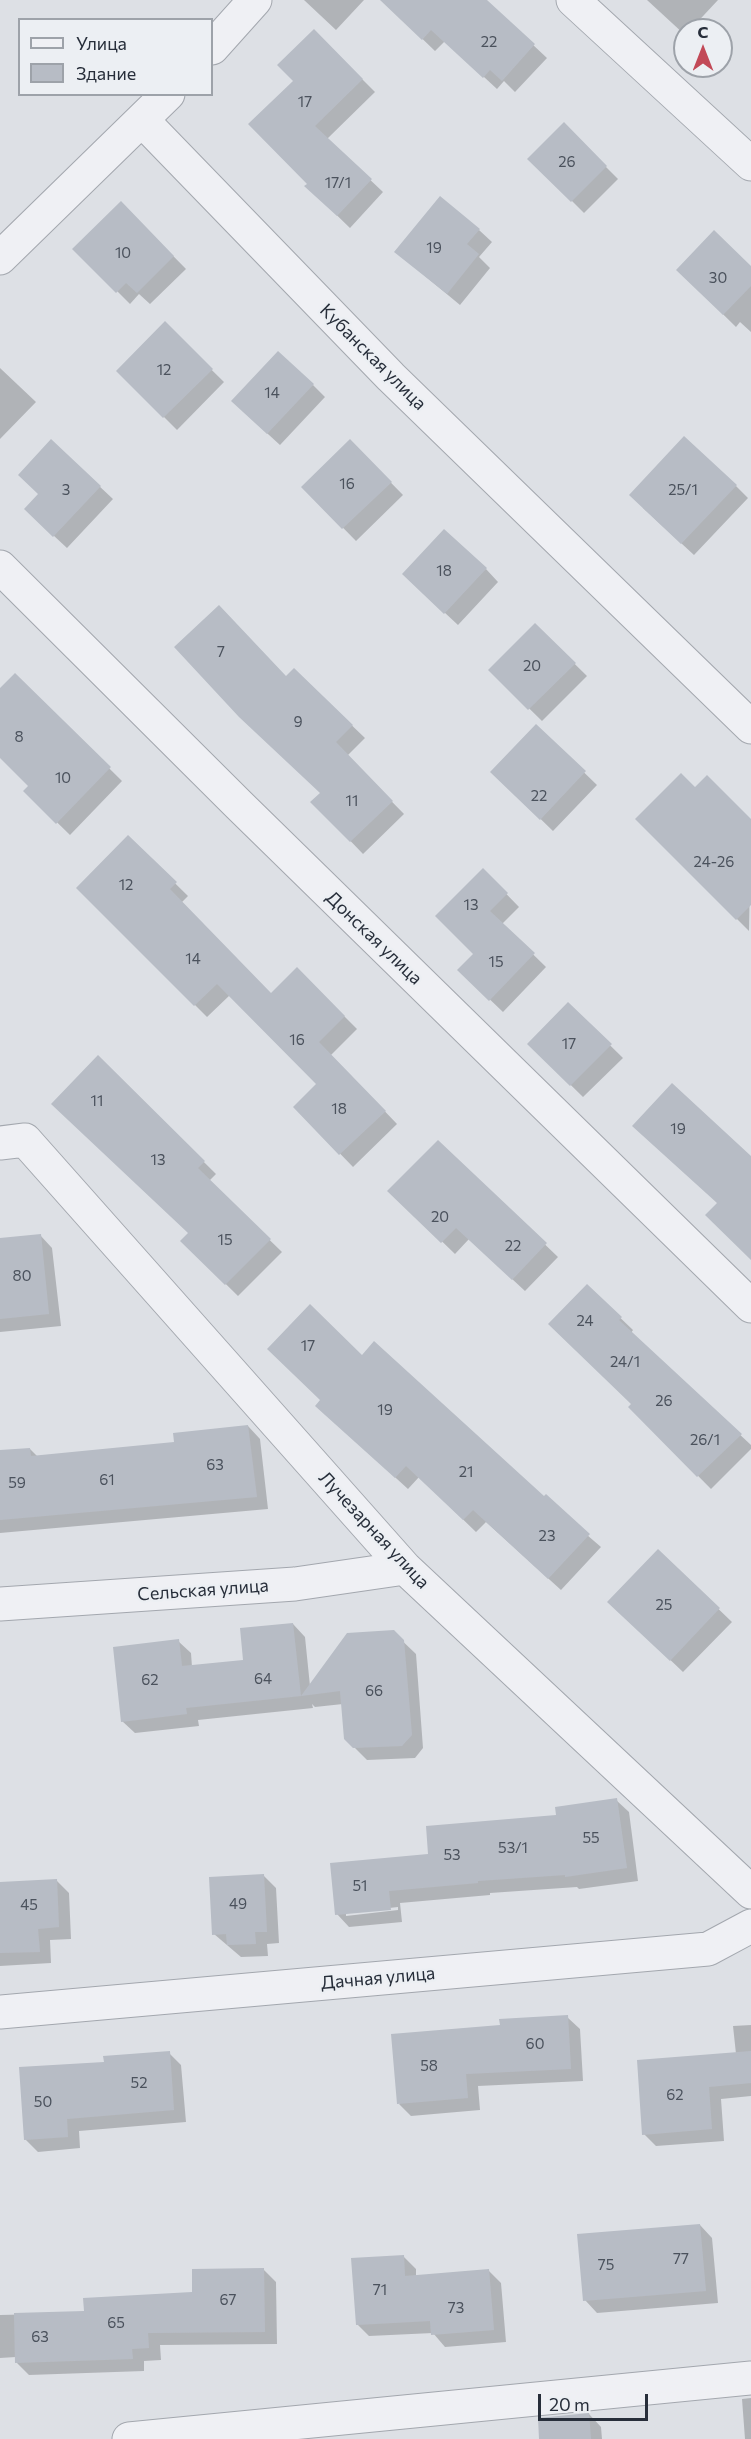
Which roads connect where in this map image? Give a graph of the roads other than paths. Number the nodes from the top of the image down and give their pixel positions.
1 (255, 0) edge
2 (573, 0) edge
3 (213, 47) edge
4 (166, 96) edge
5 (143, 121) junction
6 (751, 164) edge
7 (0, 258) edge
8 (0, 567) edge
9 (751, 727) edge
10 (13, 1141) edge
11 (751, 1306) edge
12 (405, 1568) junction
13 (0, 1604) edge
14 (751, 1892) edge
15 (751, 1926) edge
16 (0, 2012) edge
17 (751, 2378) edge
18 (129, 2439) edge

1 - 3 street
2 - 6 street
4 - 5 street
5 - 7 street
5 - 9 street, Кубанская улица
8 - 11 street, Донская улица
10 - 12 street, Лучезарная улица
12 - 13 street, Сельская улица
12 - 14 street, Лучезарная улица
15 - 16 street, Дачная улица
17 - 18 street

